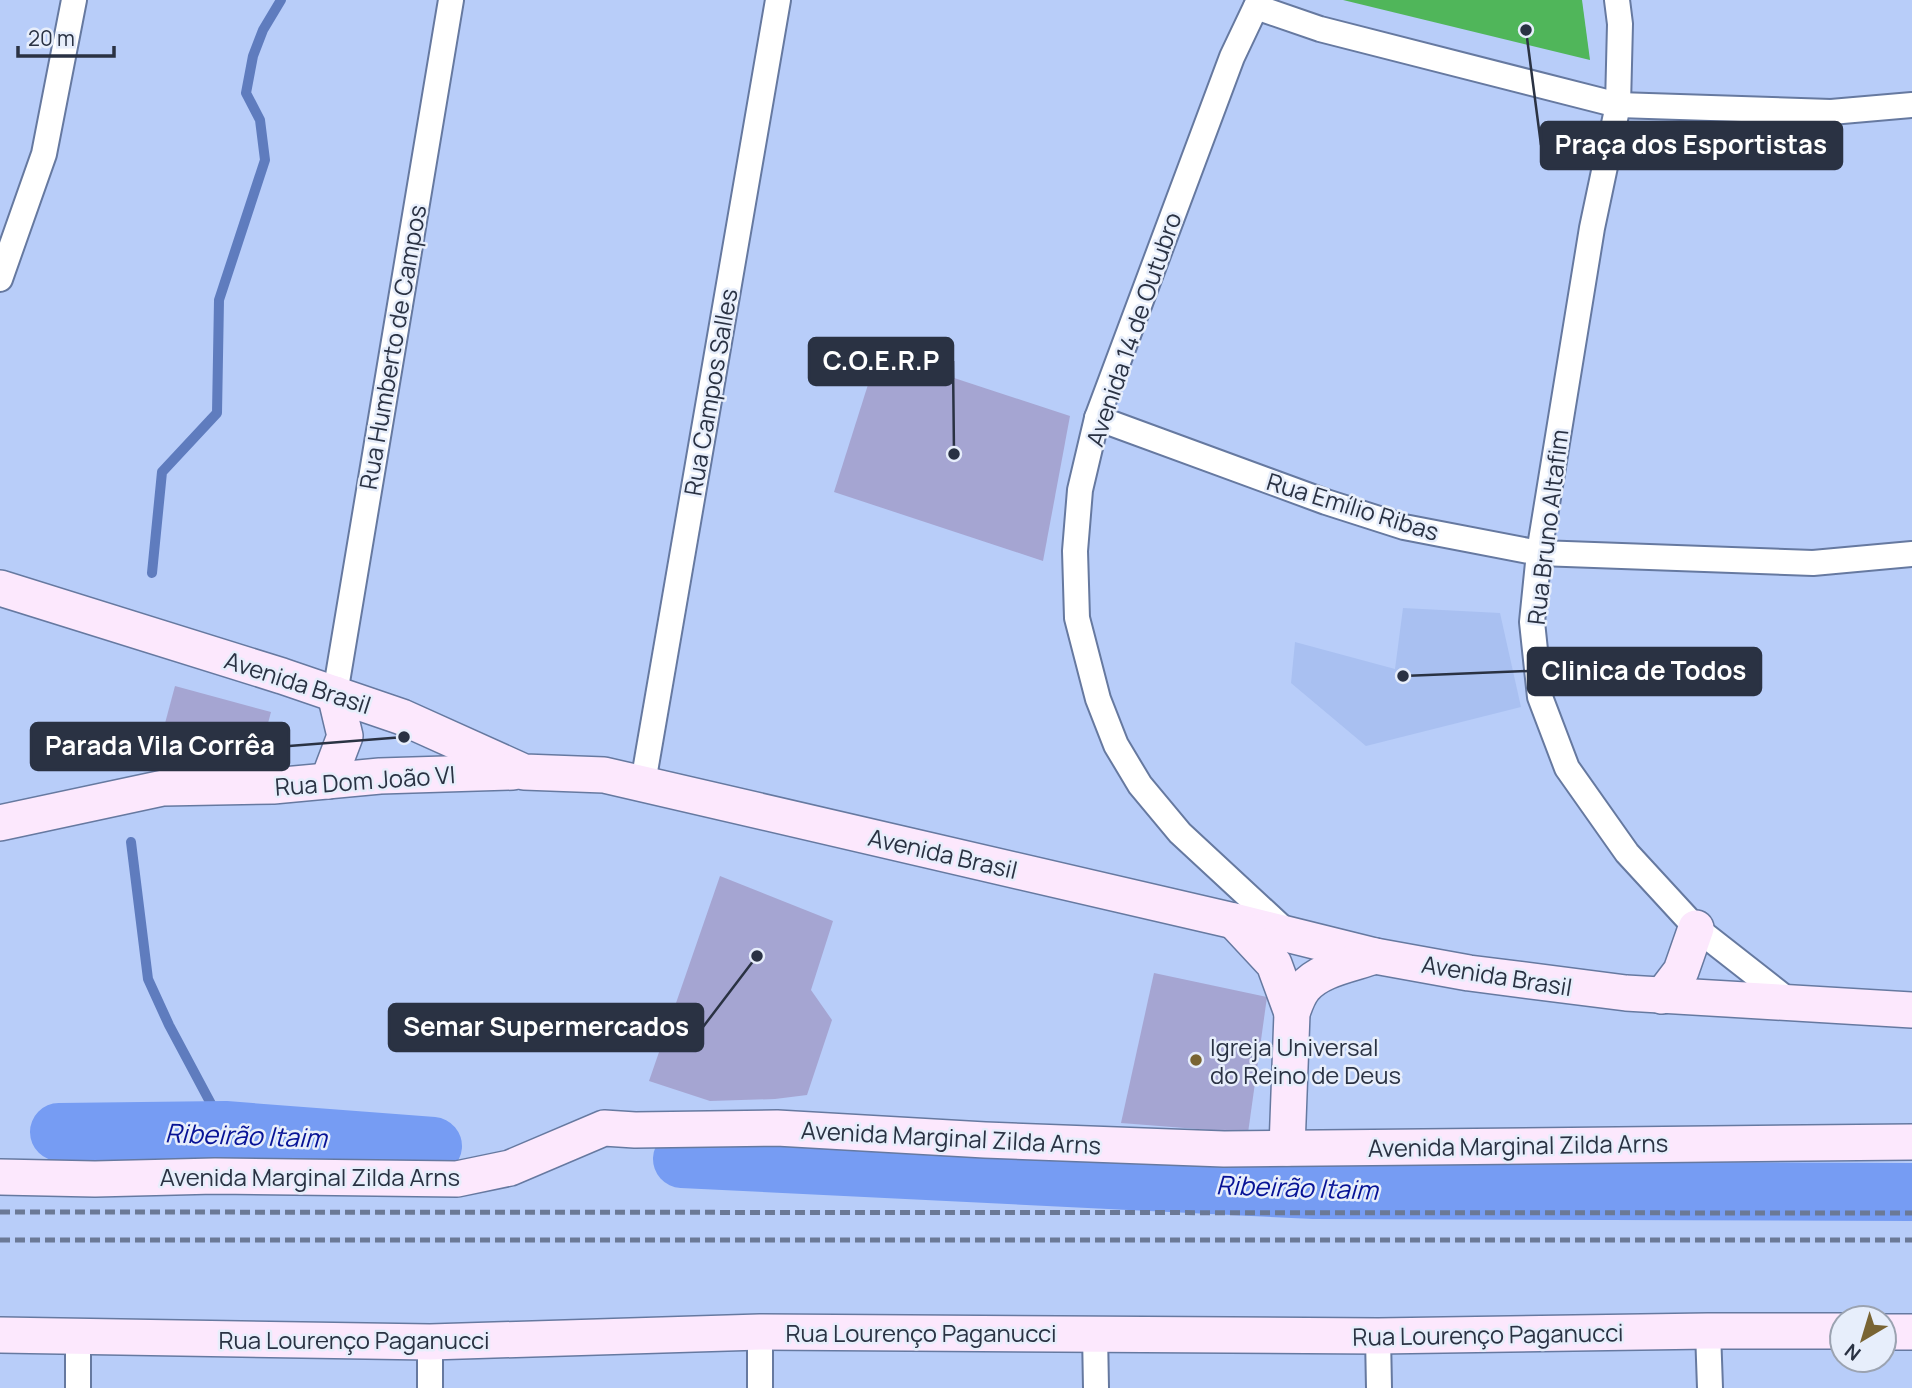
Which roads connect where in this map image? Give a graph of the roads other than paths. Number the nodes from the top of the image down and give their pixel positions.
1 (74, 0) edge
2 (451, 0) edge
3 (778, 0) edge
4 (1617, 0) edge
5 (1258, 3) edge
6 (1618, 105) junction
7 (1912, 105) edge
8 (0, 279) edge
9 (1097, 418) junction
10 (1539, 553) junction
11 (1912, 554) edge
12 (0, 588) edge
13 (335, 694) junction
14 (524, 772) junction
15 (328, 782) junction
16 (643, 783) junction
17 (0, 822) edge
18 (1234, 921) junction
19 (1696, 928) junction
20 (1290, 934) junction
21 (1375, 956) junction
22 (1662, 996) junction
23 (1793, 1004) junction
24 (1912, 1010) edge
25 (1292, 1013) junction
26 (1912, 1142) edge
27 (1287, 1148) junction
28 (0, 1177) edge
29 (1708, 1331) junction
30 (1828, 1331) edge
31 (760, 1332) junction
32 (1095, 1333) junction
33 (0, 1335) edge
34 (78, 1336) junction
35 (1378, 1336) junction
36 (430, 1342) junction
37 (78, 1388) edge
38 (429, 1388) edge
39 (761, 1388) edge
40 (1096, 1388) edge
41 (1379, 1388) edge
42 (1710, 1388) edge

1 - 8 street
2 - 13 street, Rua Humberto de Campos
3 - 16 street, Rua Campos Salles
4 - 6 street, Rua Bruno Altafim
5 - 6 street
5 - 9 street, Avenida 14 de Outubro
6 - 7 street
6 - 10 street, Rua Bruno Altafim
9 - 10 street, Rua Emílio Ribas
9 - 20 street, Avenida 14 de Outubro
10 - 11 street, Rua Emílio Ribas
10 - 19 street, Rua Bruno Altafim
12 - 13 main road, Avenida Brasil
13 - 14 main road, Avenida Brasil
13 - 15 main road
14 - 15 main road, Rua Dom João VI
14 - 16 main road, Avenida Brasil
15 - 17 main road, Rua Dom João VI
16 - 18 main road, Avenida Brasil
18 - 20 main road, Avenida Brasil
18 - 25 main road
19 - 22 main road
19 - 23 street, Rua Bruno Altafim
20 - 21 main road, Avenida Brasil
21 - 22 main road, Avenida Brasil
21 - 25 main road
22 - 23 main road, Avenida Brasil
23 - 24 main road, Avenida Brasil
25 - 27 main road
26 - 27 main road, Avenida Marginal Zilda Arns
27 - 28 main road, Avenida Marginal Zilda Arns
29 - 30 main road, Rua Lourenço Paganucci
29 - 35 main road, Rua Lourenço Paganucci
29 - 42 street
31 - 32 main road, Rua Lourenço Paganucci
31 - 36 main road, Rua Lourenço Paganucci
31 - 39 street
32 - 35 main road, Rua Lourenço Paganucci
32 - 40 street
33 - 34 main road, Rua Lourenço Paganucci
34 - 36 main road, Rua Lourenço Paganucci
34 - 37 street
35 - 41 street
36 - 38 street

